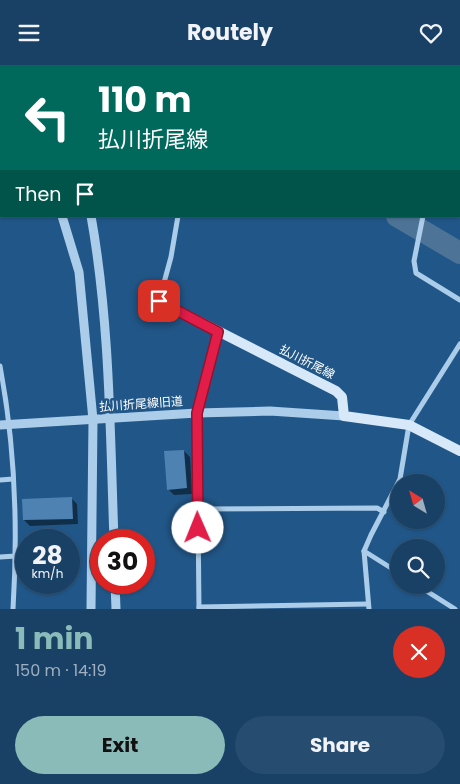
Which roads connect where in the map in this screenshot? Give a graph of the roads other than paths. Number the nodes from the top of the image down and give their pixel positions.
1 (62, 217) edge
2 (91, 217) edge
3 (178, 217) edge
4 (423, 217) edge
5 (159, 301) joint
6 (460, 301) edge
7 (218, 332) junction
8 (460, 344) edge
9 (0, 366) edge
10 (197, 413) junction
11 (344, 416) junction
12 (110, 419) junction
13 (93, 420) junction
14 (4, 425) edge
15 (409, 425) junction
16 (460, 451) edge
17 (13, 479) junction
18 (0, 480) edge
19 (197, 509) junction
20 (384, 512) junction
21 (114, 529) edge
22 (15, 530) edge
23 (364, 551) junction
24 (15, 556) edge
25 (0, 557) edge
26 (390, 567) edge
27 (15, 574) edge
28 (115, 594) edge
29 (431, 594) edge
30 (368, 607) edge
31 (199, 608) edge
32 (13, 609) edge
33 (90, 609) edge
34 (116, 609) edge
35 (455, 609) edge

1 - 13 street
2 - 12 street
3 - 5 street
4 - 6 street
5 - 7 main road, 払川折尾線
7 - 10 street
7 - 11 main road, 払川折尾線
8 - 15 street
9 - 14 street
10 - 11 street, 払川折尾線旧道
10 - 12 street, 払川折尾線旧道
10 - 19 street
11 - 15 main road
12 - 13 street, 払川折尾線旧道
12 - 21 street
13 - 14 street, 払川折尾線旧道
13 - 33 street
14 - 17 street
15 - 16 main road
15 - 20 street
17 - 18 street
17 - 22 street
19 - 20 street
19 - 31 street
20 - 23 street
23 - 26 street
23 - 30 street
24 - 25 street
27 - 32 street
28 - 34 street
29 - 35 street
30 - 31 street

